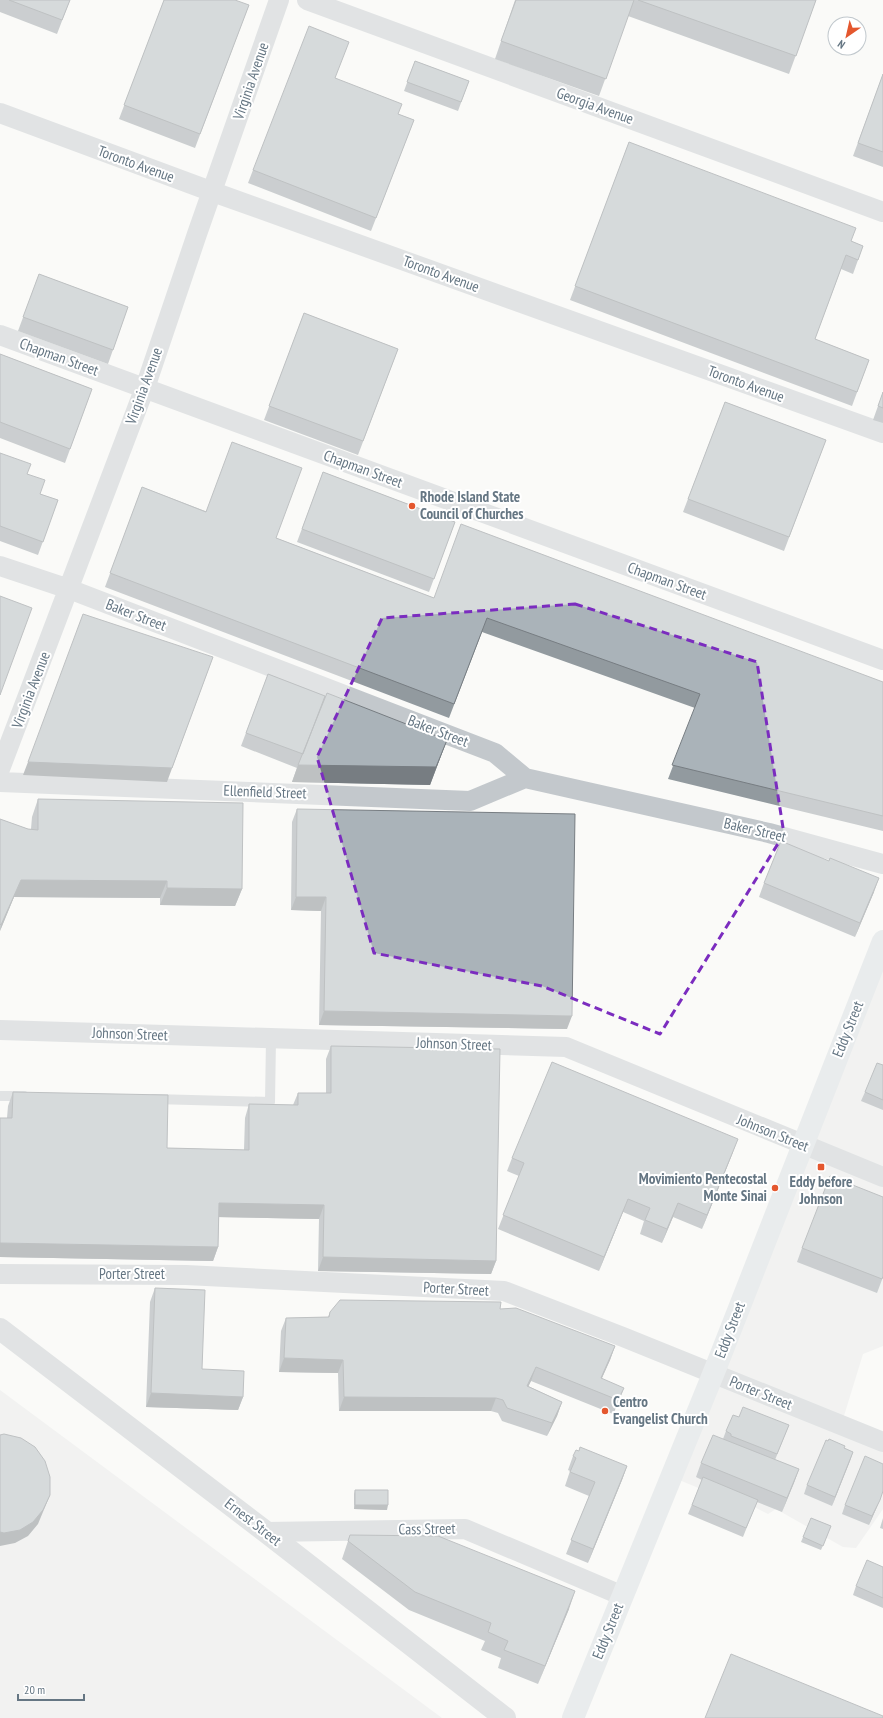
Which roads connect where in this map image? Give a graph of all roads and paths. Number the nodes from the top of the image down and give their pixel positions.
1 (279, 0) edge
2 (307, 0) edge
3 (0, 113) edge
4 (213, 192) junction
5 (883, 212) edge
6 (0, 335) edge
7 (144, 388) junction
8 (883, 433) edge
9 (0, 566) edge
10 (69, 589) junction
11 (883, 660) edge
12 (0, 769) edge
13 (525, 778) junction
14 (0, 782) edge
15 (883, 864) edge
16 (883, 941) edge
17 (0, 1030) edge
18 (271, 1039) junction
19 (0, 1096) edge
20 (32, 1096) edge
21 (143, 1099) edge
22 (802, 1145) junction
23 (883, 1177) edge
24 (0, 1274) edge
25 (0, 1329) edge
26 (712, 1373) junction
27 (883, 1442) edge
28 (266, 1532) junction
29 (623, 1596) junction
30 (505, 1718) edge
31 (573, 1718) edge

1 - 4 street, Virginia Avenue
2 - 5 street, Georgia Avenue
3 - 4 street, Toronto Avenue
4 - 7 street, Virginia Avenue
4 - 8 street, Toronto Avenue
6 - 7 street, Chapman Street
7 - 10 street, Virginia Avenue
7 - 11 street, Chapman Street
9 - 10 street, Baker Street
10 - 12 street, Virginia Avenue
10 - 13 street, Baker Street
13 - 14 street, Ellenfield Street
13 - 15 street, Baker Street
16 - 22 main road, Eddy Street
17 - 18 street, Johnson Street
18 - 21 lane
18 - 22 street, Johnson Street
19 - 20 lane
22 - 23 street, Johnson Street
22 - 26 main road, Eddy Street
24 - 26 street, Porter Street
25 - 28 street, Ernest Street
26 - 27 street, Porter Street
26 - 29 main road, Eddy Street
28 - 29 street, Cass Street
28 - 30 street, Ernest Street
29 - 31 main road, Eddy Street

